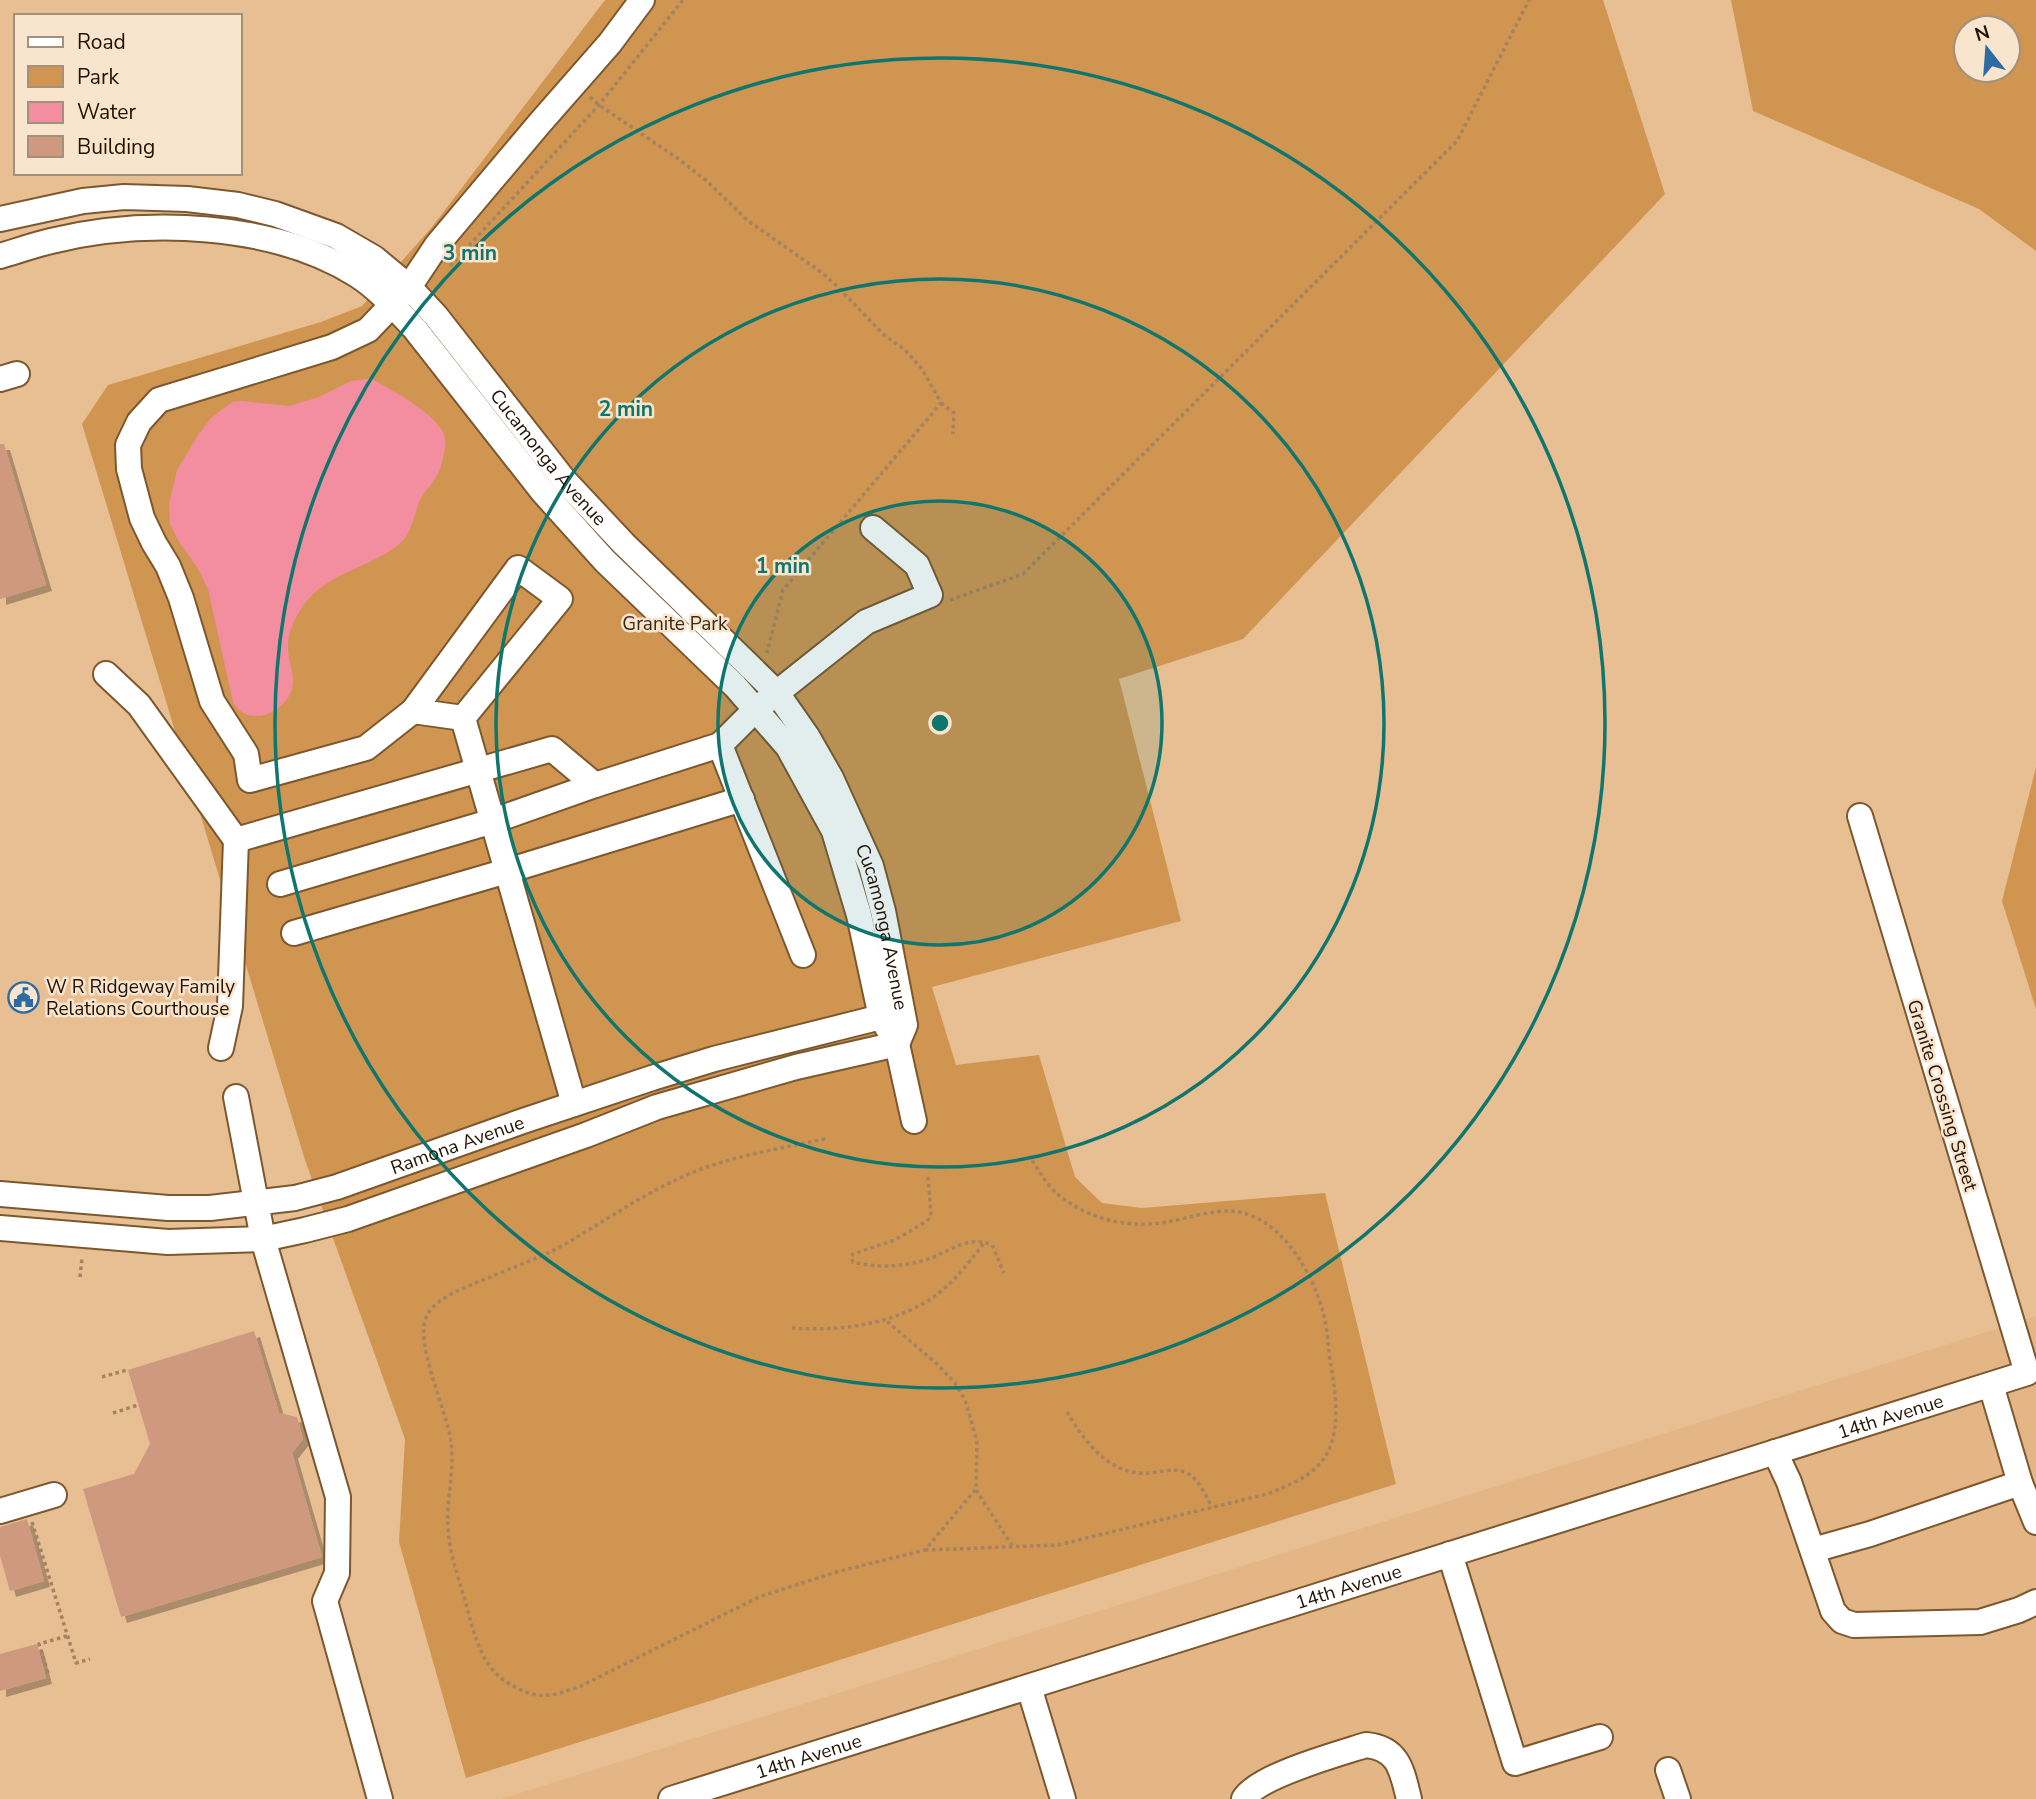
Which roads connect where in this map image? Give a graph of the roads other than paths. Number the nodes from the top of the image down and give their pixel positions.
1 (642, 0) edge
2 (0, 219) edge
3 (0, 256) edge
4 (401, 296) junction
5 (873, 528) dead end
6 (106, 674) dead end
7 (777, 693) junction
8 (755, 710) junction
9 (412, 711) junction
10 (463, 718) junction
11 (720, 745) junction
12 (478, 769) junction
13 (595, 785) junction
14 (742, 799) junction
15 (1860, 816) dead end
16 (493, 821) junction
17 (236, 839) junction
18 (507, 871) junction
19 (280, 884) dead end
20 (294, 933) dead end
21 (803, 955) dead end
22 (881, 1017) junction
23 (901, 1035) junction
24 (221, 1048) dead end
25 (236, 1097) dead end
26 (574, 1104) junction
27 (914, 1121) dead end
28 (0, 1194) edge
29 (256, 1203) junction
30 (0, 1228) edge
31 (263, 1239) junction
32 (0, 1240) edge
33 (2027, 1373) joint
34 (1991, 1385) junction
35 (1775, 1452) junction
36 (2020, 1483) junction
37 (54, 1496) dead end
38 (0, 1511) edge
39 (2036, 1522) edge
40 (1813, 1550) junction
41 (1450, 1554) junction
42 (2036, 1602) edge
43 (1029, 1687) junction
44 (1600, 1737) dead end
45 (1668, 1770) dead end
46 (380, 1799) edge
47 (671, 1799) edge
48 (1063, 1799) edge
49 (1244, 1799) edge
50 (1409, 1799) edge
51 (1678, 1799) edge

1 - 4 street
2 - 4 street, Cucamonga Avenue
3 - 4 street, Cucamonga Avenue
4 - 7 street, Cucamonga Avenue
4 - 8 street, Cucamonga Avenue
4 - 9 street
5 - 7 street
6 - 17 street
7 - 8 street
7 - 23 street, Cucamonga Avenue
8 - 11 street
8 - 22 street, Cucamonga Avenue
9 - 10 street
9 - 10 street
10 - 12 street
11 - 13 street
11 - 14 street
12 - 13 street
12 - 16 street
12 - 17 street
13 - 16 street
14 - 18 street
14 - 21 street
15 - 33 street, Granite Crossing Street
16 - 18 street
16 - 19 street
17 - 24 street
18 - 20 street
18 - 26 street
22 - 23 street, Cucamonga Avenue
22 - 26 street, Ramona Avenue
23 - 27 street
23 - 31 street, Ramona Avenue
25 - 29 street
26 - 29 street, Ramona Avenue
28 - 29 street, Ramona Avenue
29 - 31 street
30 - 31 street, Ramona Avenue
30 - 32 street
31 - 46 street
33 - 34 street, 14th Avenue
34 - 35 street, 14th Avenue
34 - 36 street
35 - 40 street
35 - 41 street, 14th Avenue
36 - 39 street
36 - 40 street
37 - 38 street
40 - 42 street
41 - 43 street, 14th Avenue
41 - 44 street
43 - 47 street, 14th Avenue
43 - 48 street
45 - 51 street
49 - 50 street

